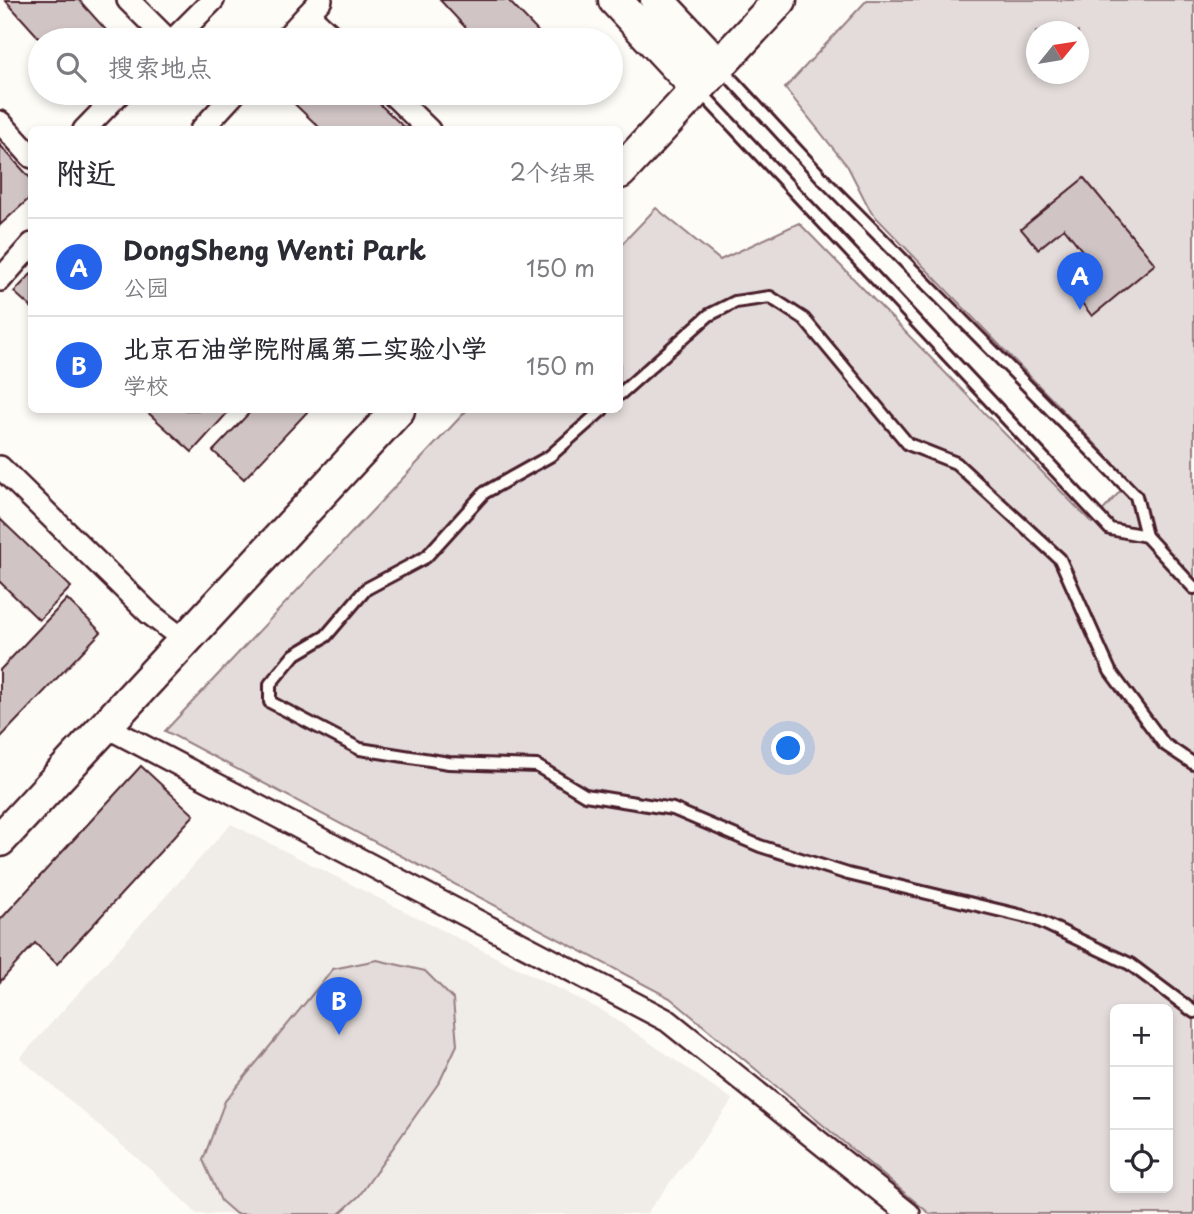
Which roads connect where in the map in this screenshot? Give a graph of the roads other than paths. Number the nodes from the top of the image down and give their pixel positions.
1 (128, 0) edge
2 (213, 0) edge
3 (615, 0) edge
4 (657, 0) edge
5 (780, 0) edge
6 (314, 7) edge
7 (157, 28) edge
8 (183, 28) edge
9 (295, 28) edge
10 (328, 28) edge
11 (708, 77) junction
12 (108, 105) edge
13 (225, 105) edge
14 (403, 105) edge
15 (0, 122) edge
16 (88, 126) edge
17 (207, 126) edge
18 (425, 126) edge
19 (28, 153) edge
20 (623, 169) edge
21 (28, 248) edge
22 (0, 280) edge
23 (623, 391) edge
24 (395, 413) edge
25 (599, 413) edge
26 (0, 467) edge
27 (1146, 536) junction
28 (1194, 588) edge
29 (184, 640) junction
30 (105, 726) junction
31 (1194, 764) edge
32 (0, 840) edge
33 (1194, 1012) edge
34 (909, 1214) edge

1 - 7 street
2 - 8 street
3 - 11 street
4 - 11 street
5 - 11 street
6 - 9 street
6 - 10 street
11 - 20 street
11 - 27 lane
11 - 27 lane
12 - 16 street
13 - 17 street
14 - 18 street
15 - 19 street
21 - 22 street
23 - 31 lane
24 - 29 street
25 - 33 lane
26 - 29 street
27 - 28 lane
29 - 30 street
30 - 32 street
30 - 34 street

